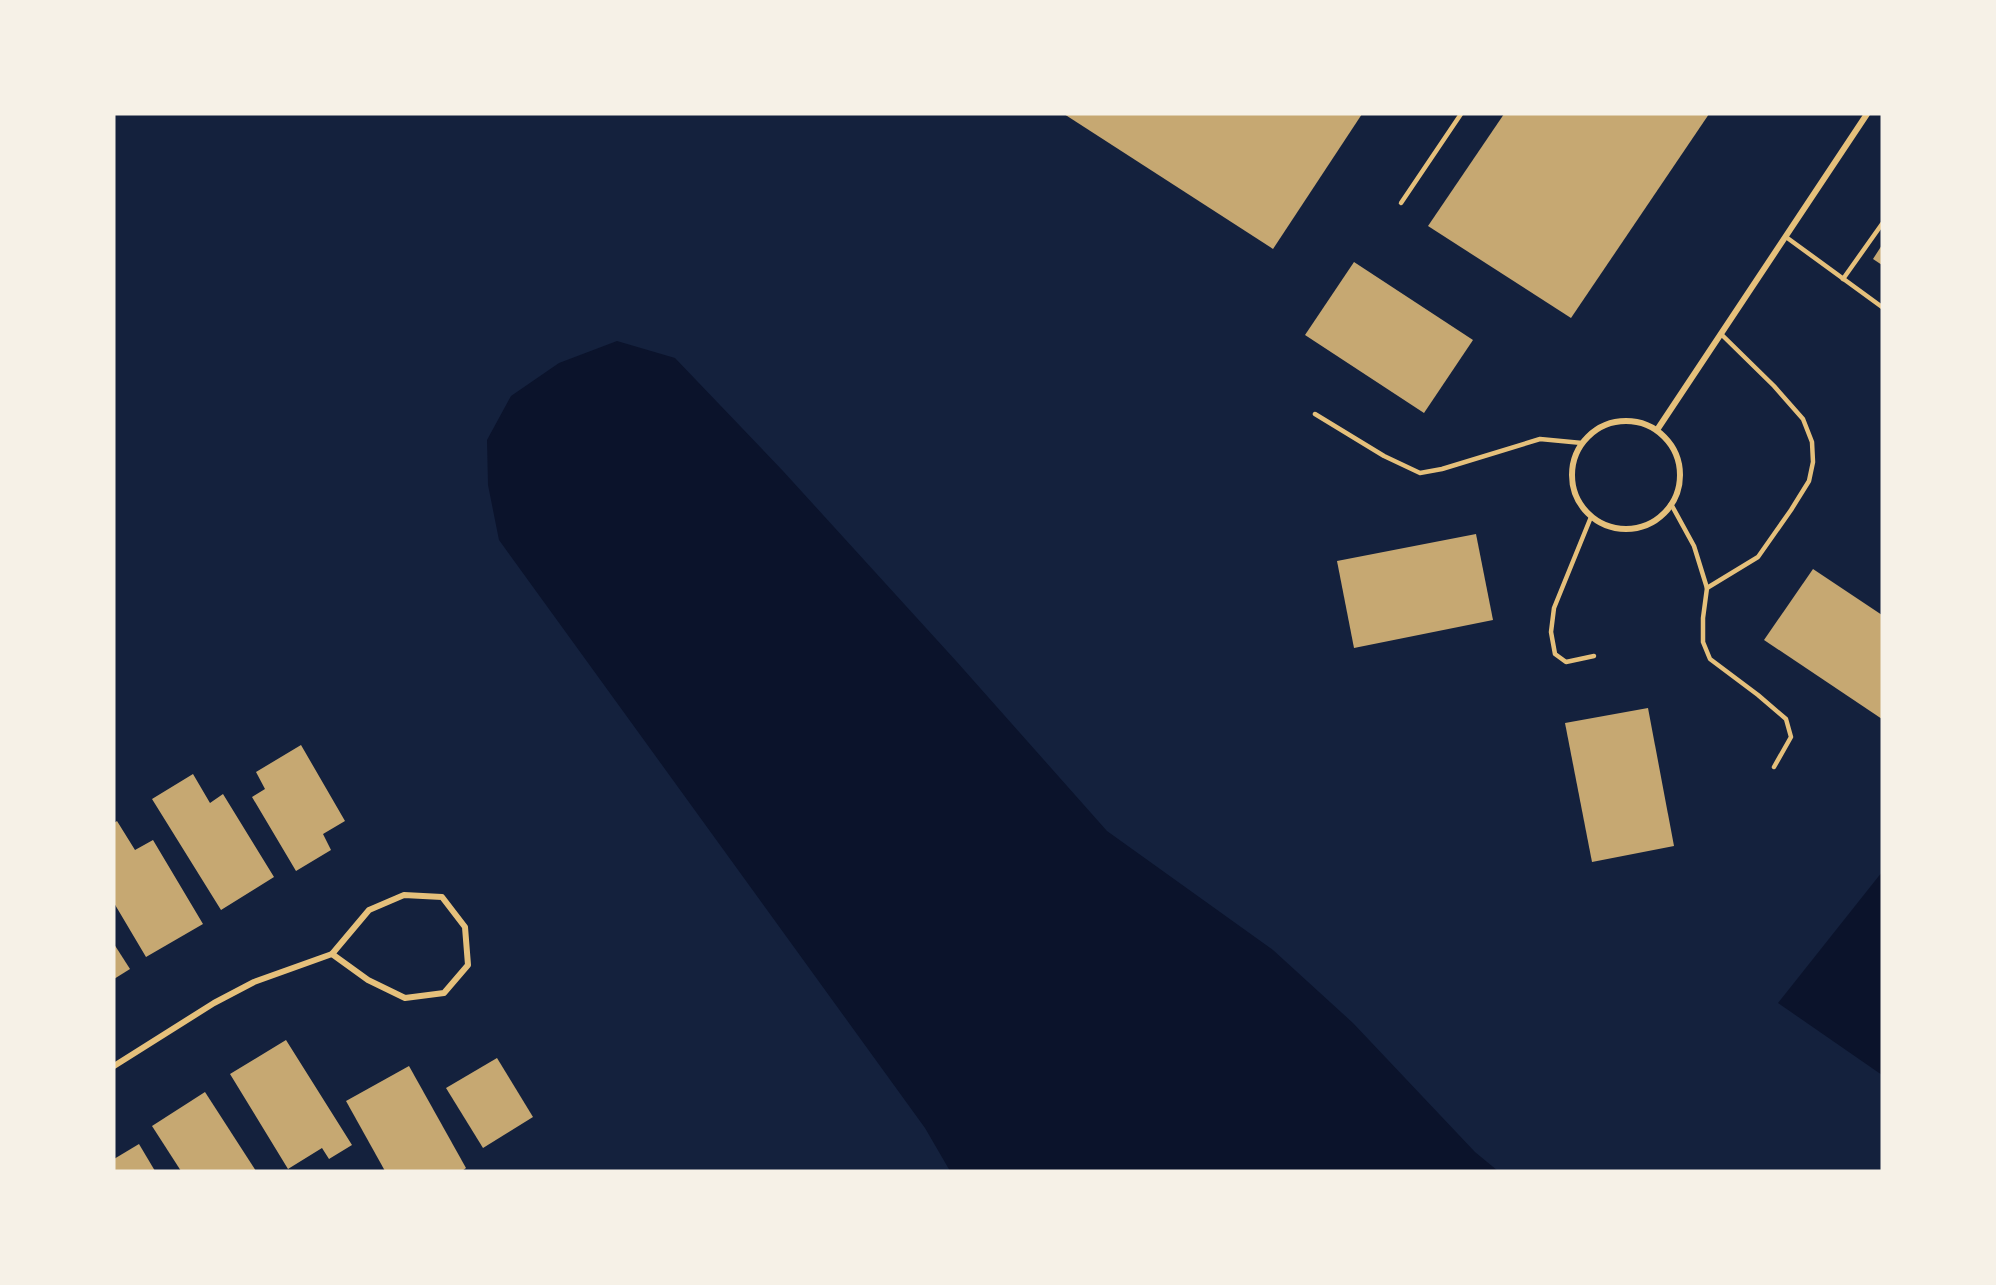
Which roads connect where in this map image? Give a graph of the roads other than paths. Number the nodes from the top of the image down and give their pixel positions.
1 (1461, 114) edge
2 (1867, 114) edge
3 (1401, 203) dead end
4 (1882, 224) edge
5 (1786, 237) junction
6 (1843, 279) junction
7 (1882, 307) edge
8 (1721, 334) junction
9 (1315, 414) dead end
10 (1657, 430) junction
11 (1582, 443) junction
12 (1671, 504) junction
13 (1591, 517) junction
14 (1707, 588) junction
15 (1594, 656) dead end
16 (1774, 767) dead end
17 (332, 954) junction
18 (114, 1066) edge

1 - 3 lane
2 - 5 street
4 - 6 lane
5 - 6 lane
5 - 8 street
6 - 7 lane
8 - 10 street
8 - 14 lane
9 - 11 lane
10 - 11 street
10 - 12 street
11 - 13 street
12 - 13 street
12 - 14 lane
13 - 15 lane
14 - 16 lane
17 - 17 street
17 - 18 street

